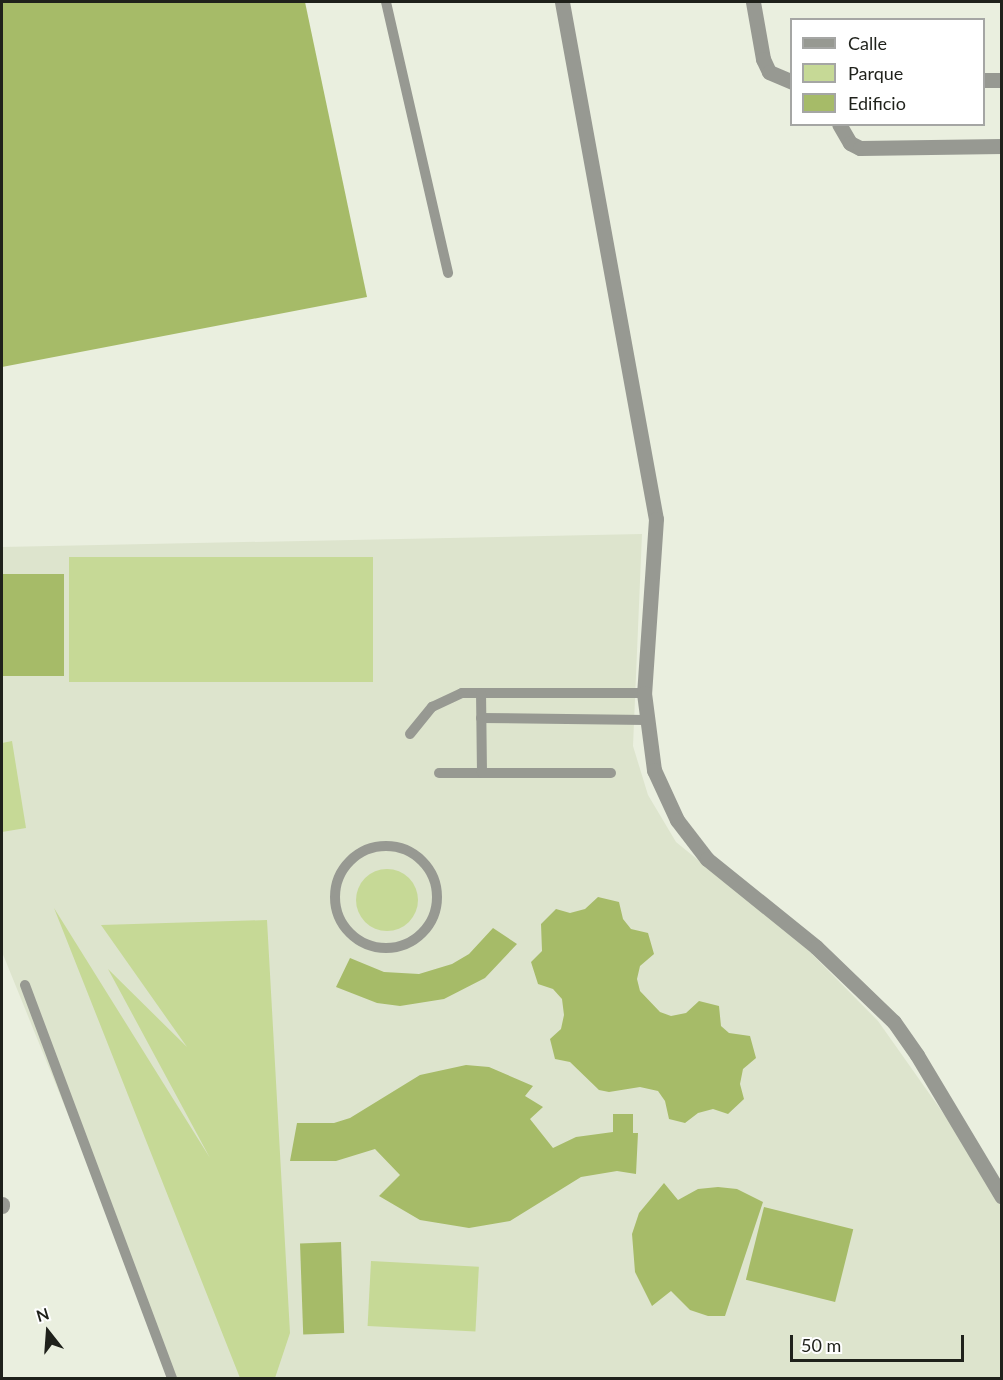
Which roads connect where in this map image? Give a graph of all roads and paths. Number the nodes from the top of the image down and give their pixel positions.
1 (386, 2) edge
2 (562, 2) edge
3 (753, 2) edge
4 (985, 80) edge
5 (1002, 80) edge
6 (790, 81) edge
7 (840, 126) edge
8 (1002, 146) edge
9 (448, 273) dead end
10 (481, 693) junction
11 (644, 693) junction
12 (481, 718) junction
13 (646, 720) junction
14 (410, 734) dead end
15 (439, 773) dead end
16 (482, 773) junction
17 (611, 773) dead end
18 (399, 848) joint
19 (25, 985) dead end
20 (1002, 1197) edge
21 (172, 1378) edge

1 - 9 lane
2 - 11 street
3 - 6 street
4 - 5 street
7 - 8 street
10 - 11 lane
10 - 12 lane
10 - 14 lane
11 - 13 street
12 - 13 lane
12 - 16 lane
13 - 20 street
15 - 16 lane
16 - 17 lane
18 - 18 lane
19 - 21 lane

